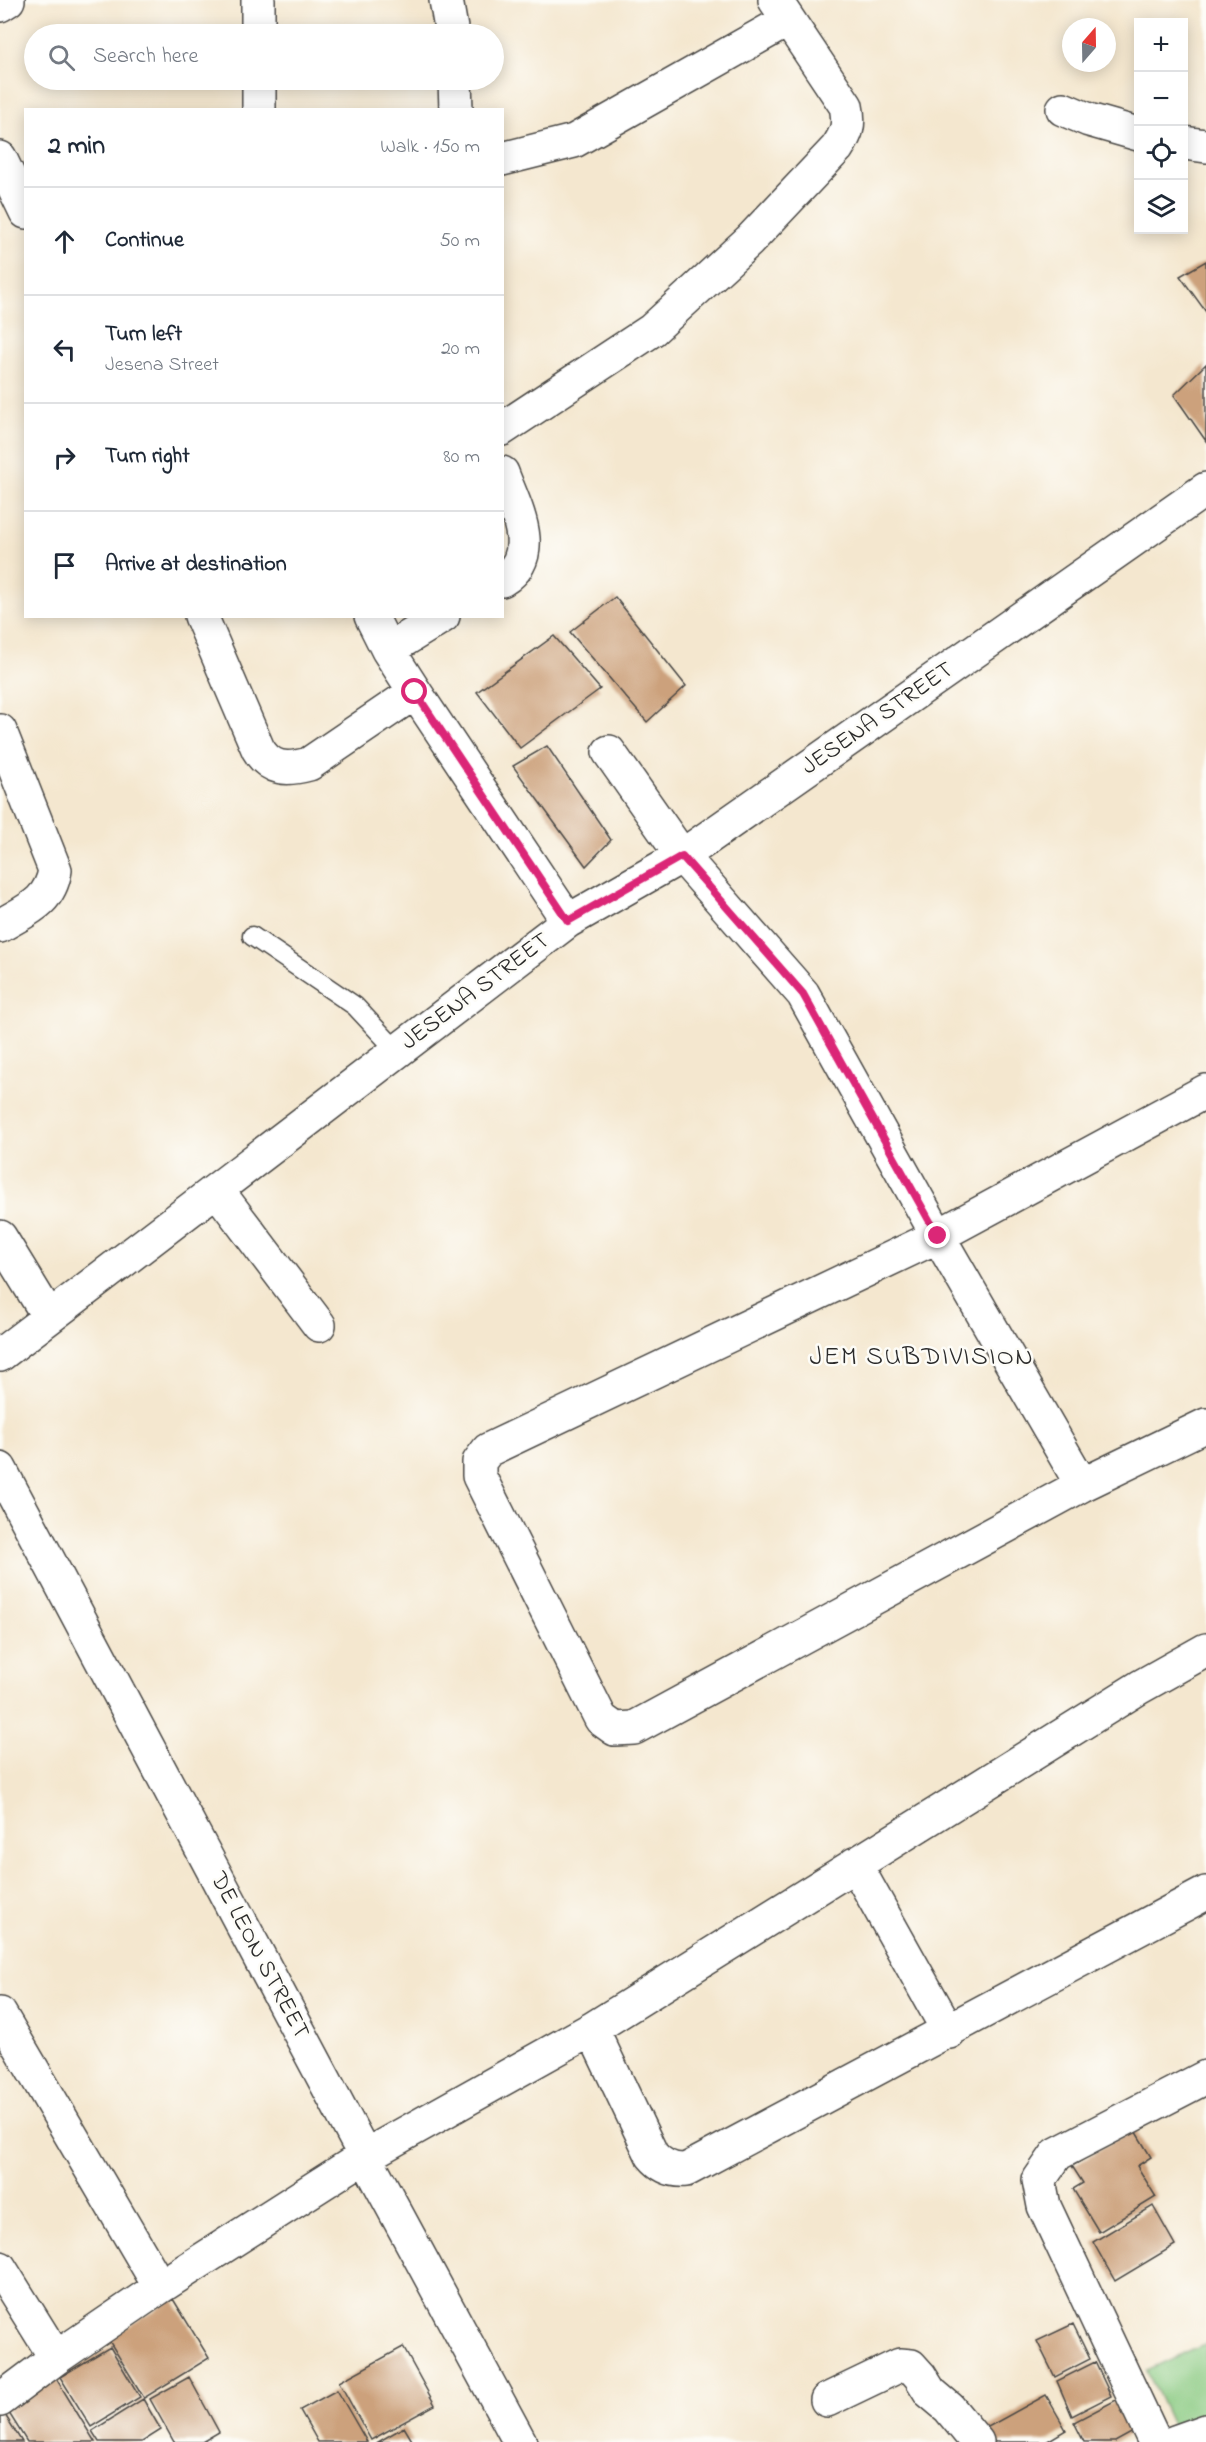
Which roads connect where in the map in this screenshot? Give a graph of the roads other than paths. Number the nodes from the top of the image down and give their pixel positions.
1 (8, 0) edge
2 (258, 0) edge
3 (446, 0) edge
4 (0, 5) edge
5 (781, 10) edge
6 (258, 24) edge
7 (451, 24) edge
8 (259, 90) edge
9 (455, 90) edge
10 (259, 108) edge
11 (456, 108) edge
12 (1063, 109) dead end
13 (1134, 133) edge
14 (1188, 144) edge
15 (1206, 146) edge
16 (0, 158) edge
17 (504, 158) edge
18 (24, 208) edge
19 (504, 428) edge
20 (504, 479) edge
21 (1206, 489) edge
22 (504, 578) edge
23 (202, 618) edge
24 (371, 618) edge
25 (440, 618) edge
26 (388, 650) junction
27 (415, 692) junction
28 (0, 731) edge
29 (609, 752) dead end
30 (682, 856) junction
31 (568, 921) junction
32 (0, 926) edge
33 (252, 936) dead end
34 (398, 1052) junction
35 (1206, 1091) edge
36 (217, 1190) junction
37 (938, 1236) junction
38 (0, 1237) edge
39 (50, 1317) junction
40 (319, 1325) dead end
41 (0, 1355) edge
42 (1206, 1425) edge
43 (0, 1468) edge
44 (1082, 1485) junction
45 (1206, 1650) edge
46 (855, 1864) junction
47 (1206, 1893) edge
48 (0, 2014) edge
49 (591, 2029) junction
50 (949, 2031) junction
51 (1206, 2077) edge
52 (364, 2156) junction
53 (0, 2268) edge
54 (160, 2287) junction
55 (56, 2358) junction
56 (0, 2400) edge
57 (827, 2400) dead end
58 (1206, 2431) edge
59 (520, 2442) edge
60 (976, 2442) edge
61 (1155, 2442) edge
62 (1175, 2442) edge

1 - 4 street
2 - 6 street
3 - 7 street
5 - 17 street
5 - 19 street
8 - 10 street
9 - 11 street
12 - 13 street
14 - 15 street
16 - 18 street
20 - 22 street
21 - 30 street, JESENA STREET
23 - 27 street
24 - 26 street
25 - 26 street
26 - 27 street
27 - 31 street
28 - 32 street
29 - 30 street
30 - 31 street, JESENA STREET
30 - 37 street
31 - 34 street, JESENA STREET
33 - 34 lane
34 - 36 street, JESENA STREET
35 - 37 street
36 - 39 street, JESENA STREET
36 - 40 street
37 - 44 street
37 - 44 street
38 - 39 street
39 - 41 street, JESENA STREET
42 - 44 street
43 - 52 street, DE LEON STREET
45 - 46 street
46 - 49 street
46 - 50 street
47 - 50 street
48 - 54 street
49 - 50 street
49 - 52 street
51 - 61 street
52 - 54 street
52 - 59 street, DE LEON STREET
53 - 55 street
54 - 55 street
55 - 56 street
57 - 60 street
58 - 62 street

